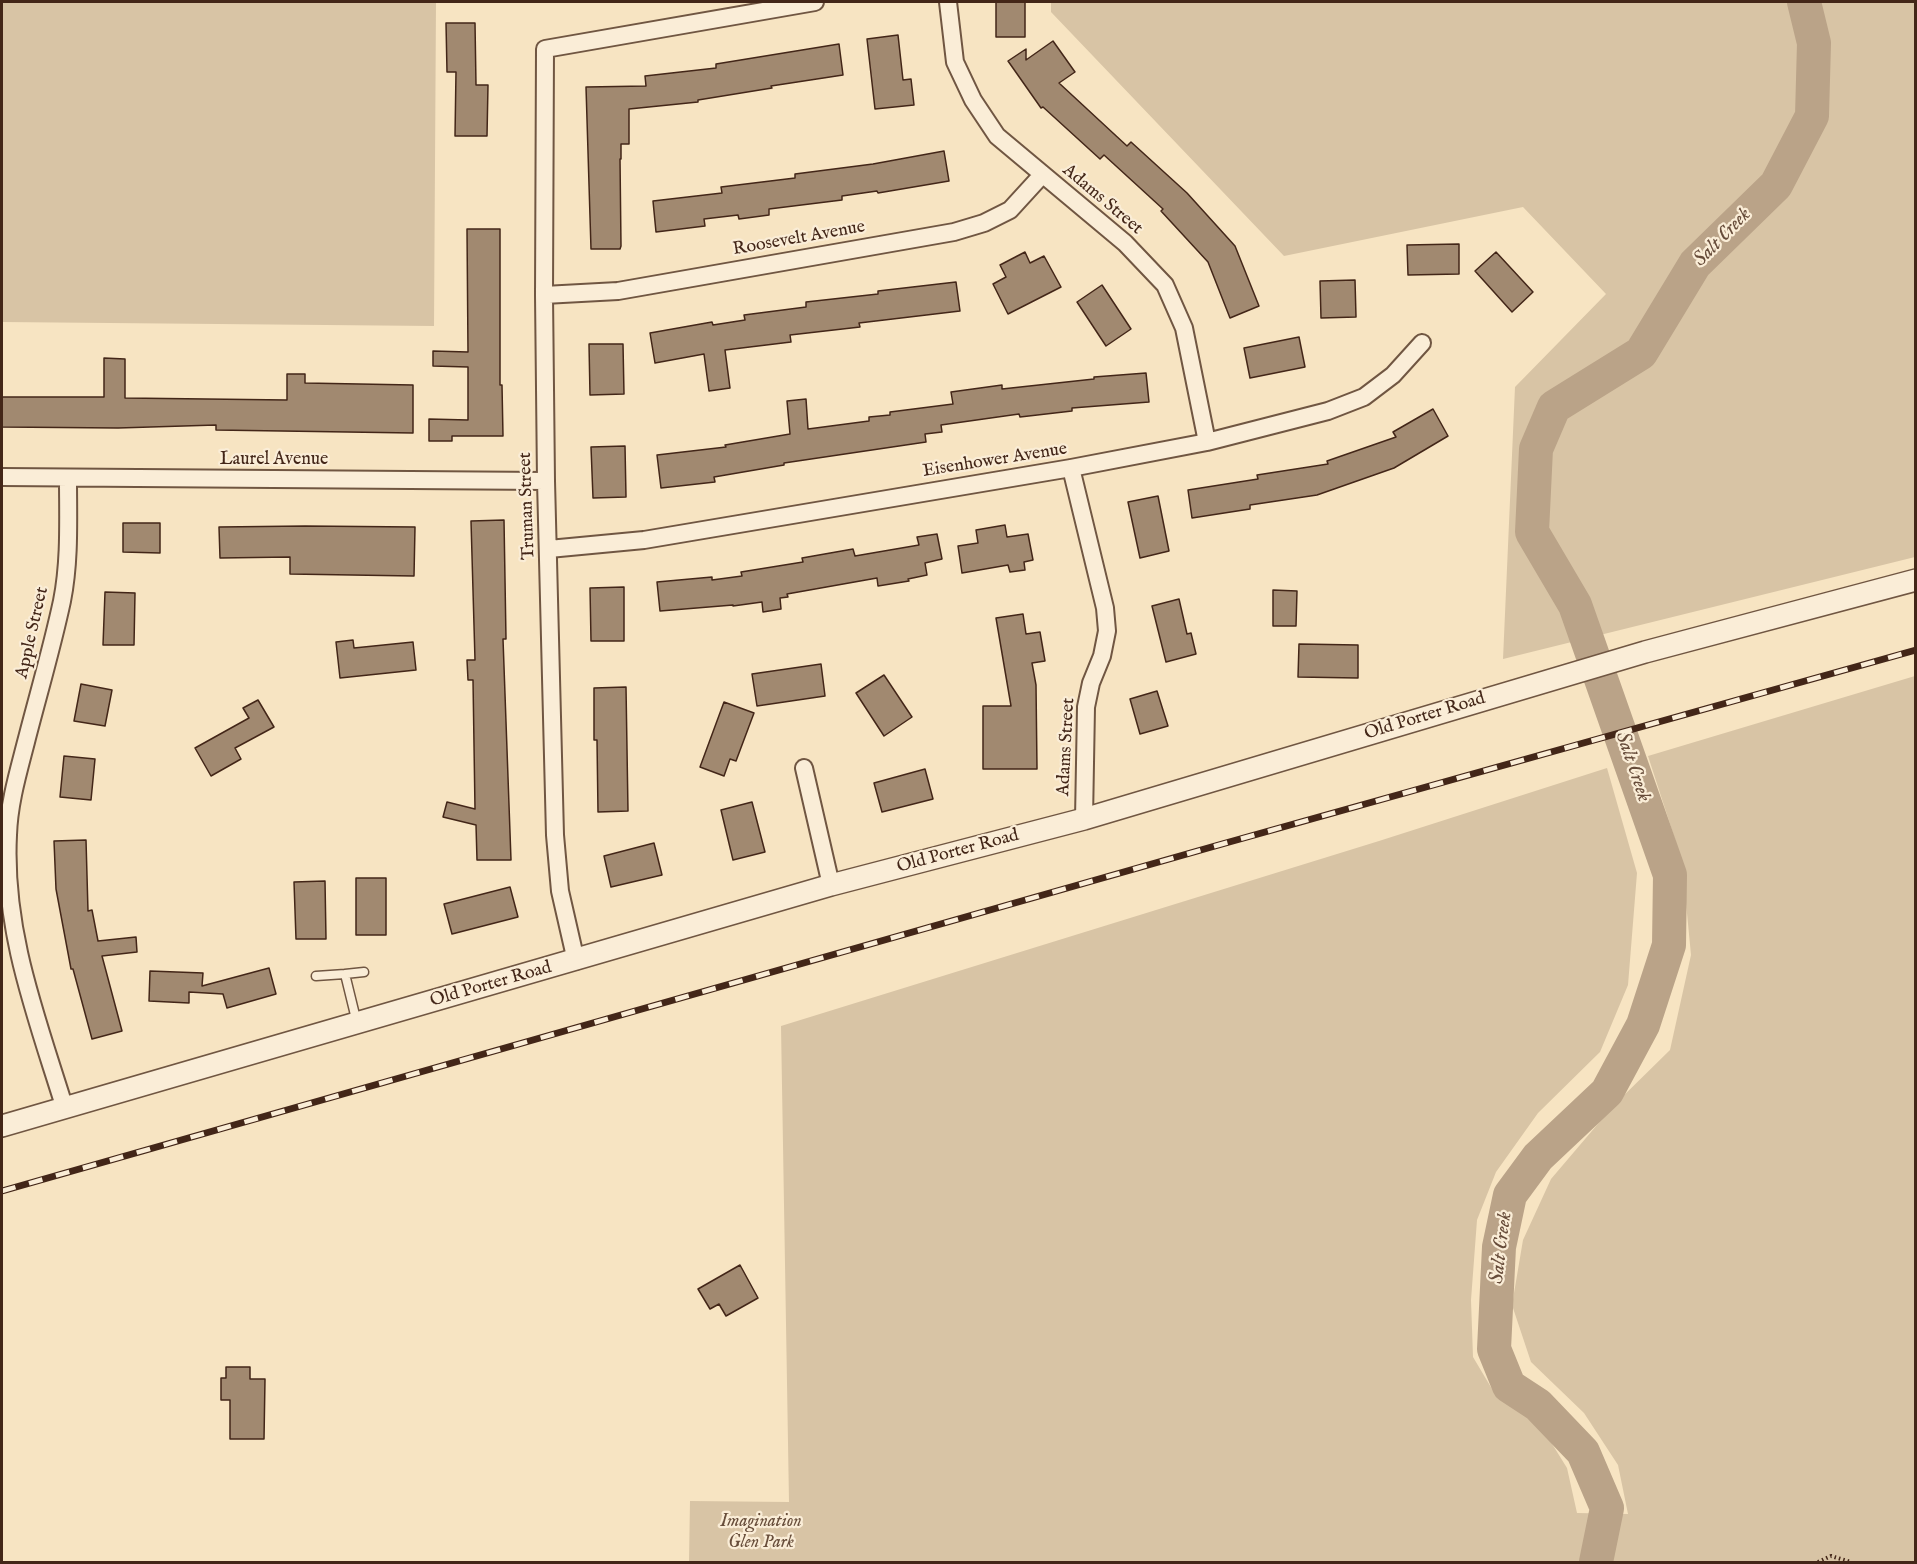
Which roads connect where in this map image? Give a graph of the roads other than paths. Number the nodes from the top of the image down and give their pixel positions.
1 (815, 2) edge
2 (948, 2) edge
3 (1042, 175) junction
4 (544, 295) junction
5 (1422, 343) dead end
6 (1207, 442) junction
7 (1071, 468) junction
8 (2, 477) edge
9 (68, 478) junction
10 (546, 481) junction
11 (549, 549) junction
12 (1916, 580) edge
13 (804, 768) dead end
14 (1084, 819) junction
15 (831, 885) junction
16 (576, 961) junction
17 (363, 972) dead end
18 (345, 974) junction
19 (316, 976) dead end
20 (358, 1024) junction
21 (65, 1109) junction
22 (2, 1126) edge

1 - 4 street, Truman Street
2 - 3 street, Adams Street
3 - 4 street, Roosevelt Avenue
3 - 6 street, Adams Street
4 - 10 street, Truman Street
5 - 6 street, Eisenhower Avenue
6 - 7 street, Eisenhower Avenue
7 - 11 street, Eisenhower Avenue
7 - 14 street, Adams Street
8 - 9 street, Laurel Avenue
9 - 10 street, Laurel Avenue
9 - 21 street, Apple Street
10 - 11 street, Truman Street
11 - 16 street, Truman Street
12 - 14 street, Old Porter Road
13 - 15 street
14 - 15 street, Old Porter Road
15 - 16 street, Old Porter Road
16 - 20 street, Old Porter Road
17 - 18 lane
18 - 19 lane
18 - 20 lane
20 - 21 street, Old Porter Road
21 - 22 street, Old Porter Road

